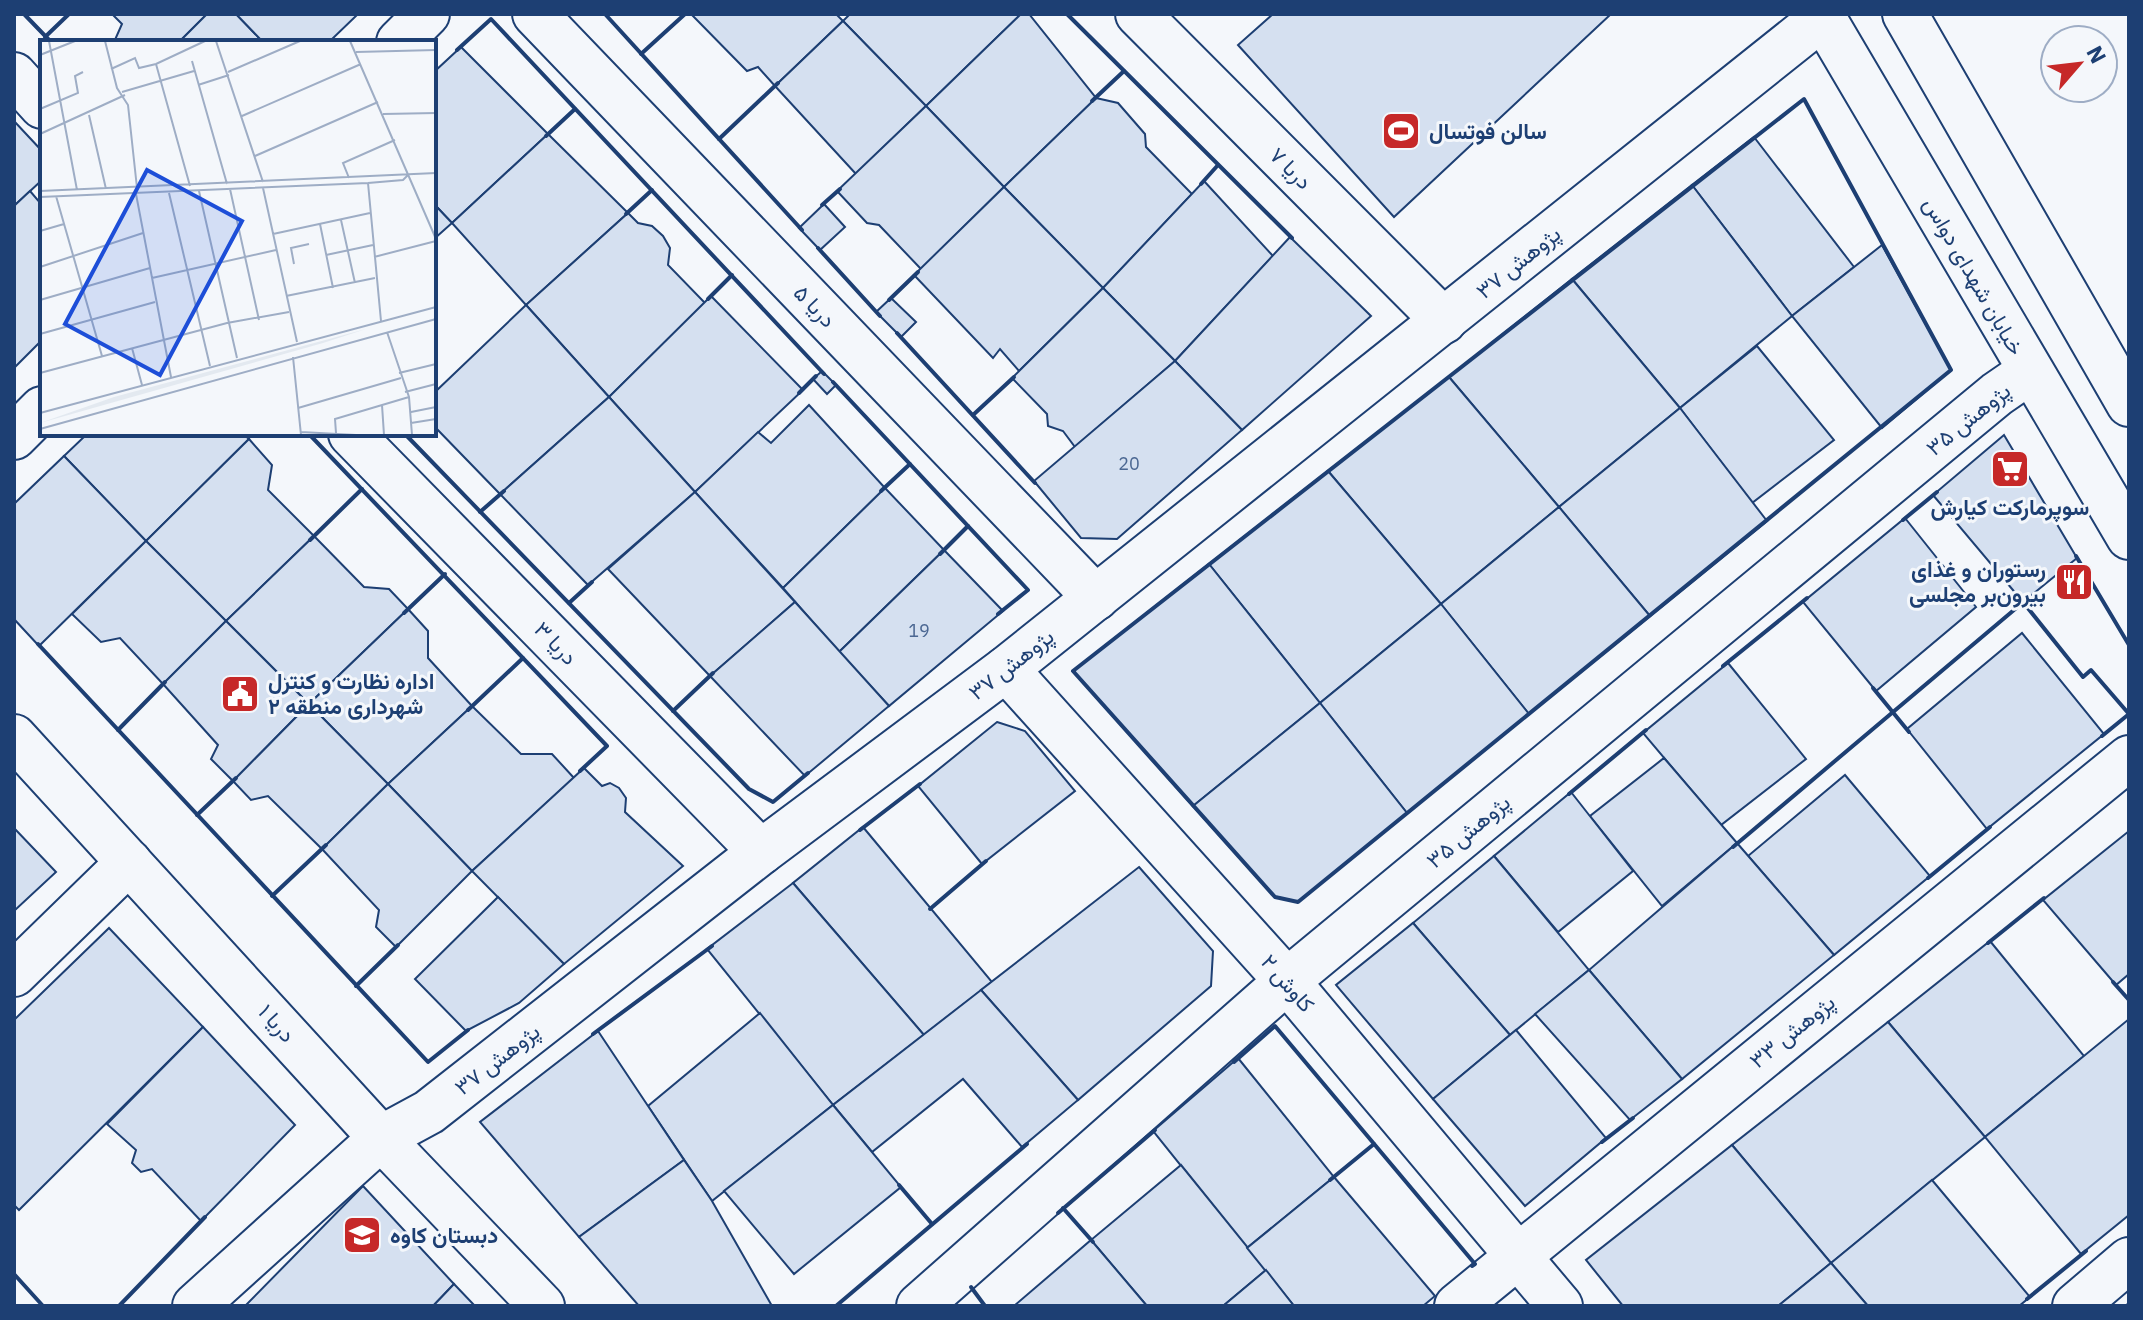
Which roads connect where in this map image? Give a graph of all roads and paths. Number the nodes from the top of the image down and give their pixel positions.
1 (427, 14) edge
2 (535, 14) edge
3 (1138, 14) edge
4 (1905, 14) edge
5 (1822, 15) edge
6 (401, 40) edge
7 (14, 75) edge
8 (40, 104) edge
9 (1444, 321) junction
10 (2029, 372) junction
11 (2129, 404) edge
12 (40, 411) edge
13 (353, 436) edge
14 (14, 437) edge
15 (2129, 537) edge
16 (1096, 598) junction
17 (1006, 669) junction
18 (14, 737) edge
19 (2129, 758) edge
20 (761, 852) junction
21 (129, 862) junction
22 (14, 974) edge
23 (1287, 981) junction
24 (381, 1138) junction
25 (1516, 1255) junction
26 (2129, 1260) edge
27 (195, 1306) edge
28 (542, 1306) edge
29 (919, 1306) edge
30 (1457, 1306) edge
31 (1560, 1306) edge
32 (2075, 1306) edge

1 - 6 street
2 - 16 street, دریا ۵
3 - 9 street, دریا ۷
4 - 11 street
5 - 9 street, پژوهش ۳۷
5 - 10 street, خیابان شهدای دواس
7 - 8 street
9 - 16 street, پژوهش ۳۷
10 - 15 street, خیابان شهدای دواس
10 - 23 street, پژوهش ۳۵
12 - 14 street
13 - 20 street, دریا ۳
16 - 17 street, پژوهش ۳۷
17 - 20 street, پژوهش ۳۷
17 - 23 street, کاوش ۲
18 - 21 street, دریا ۱
19 - 25 street, پژوهش ۳۳
20 - 24 street, پژوهش ۳۷
21 - 22 street
21 - 24 street, دریا ۱
23 - 25 street, کاوش ۲
23 - 29 street, پژوهش ۳۵
24 - 27 street, پژوهش ۳۷
24 - 28 street, دریا ۱
25 - 30 street, پژوهش ۳۳
25 - 31 street, کاوش ۲
26 - 32 street

